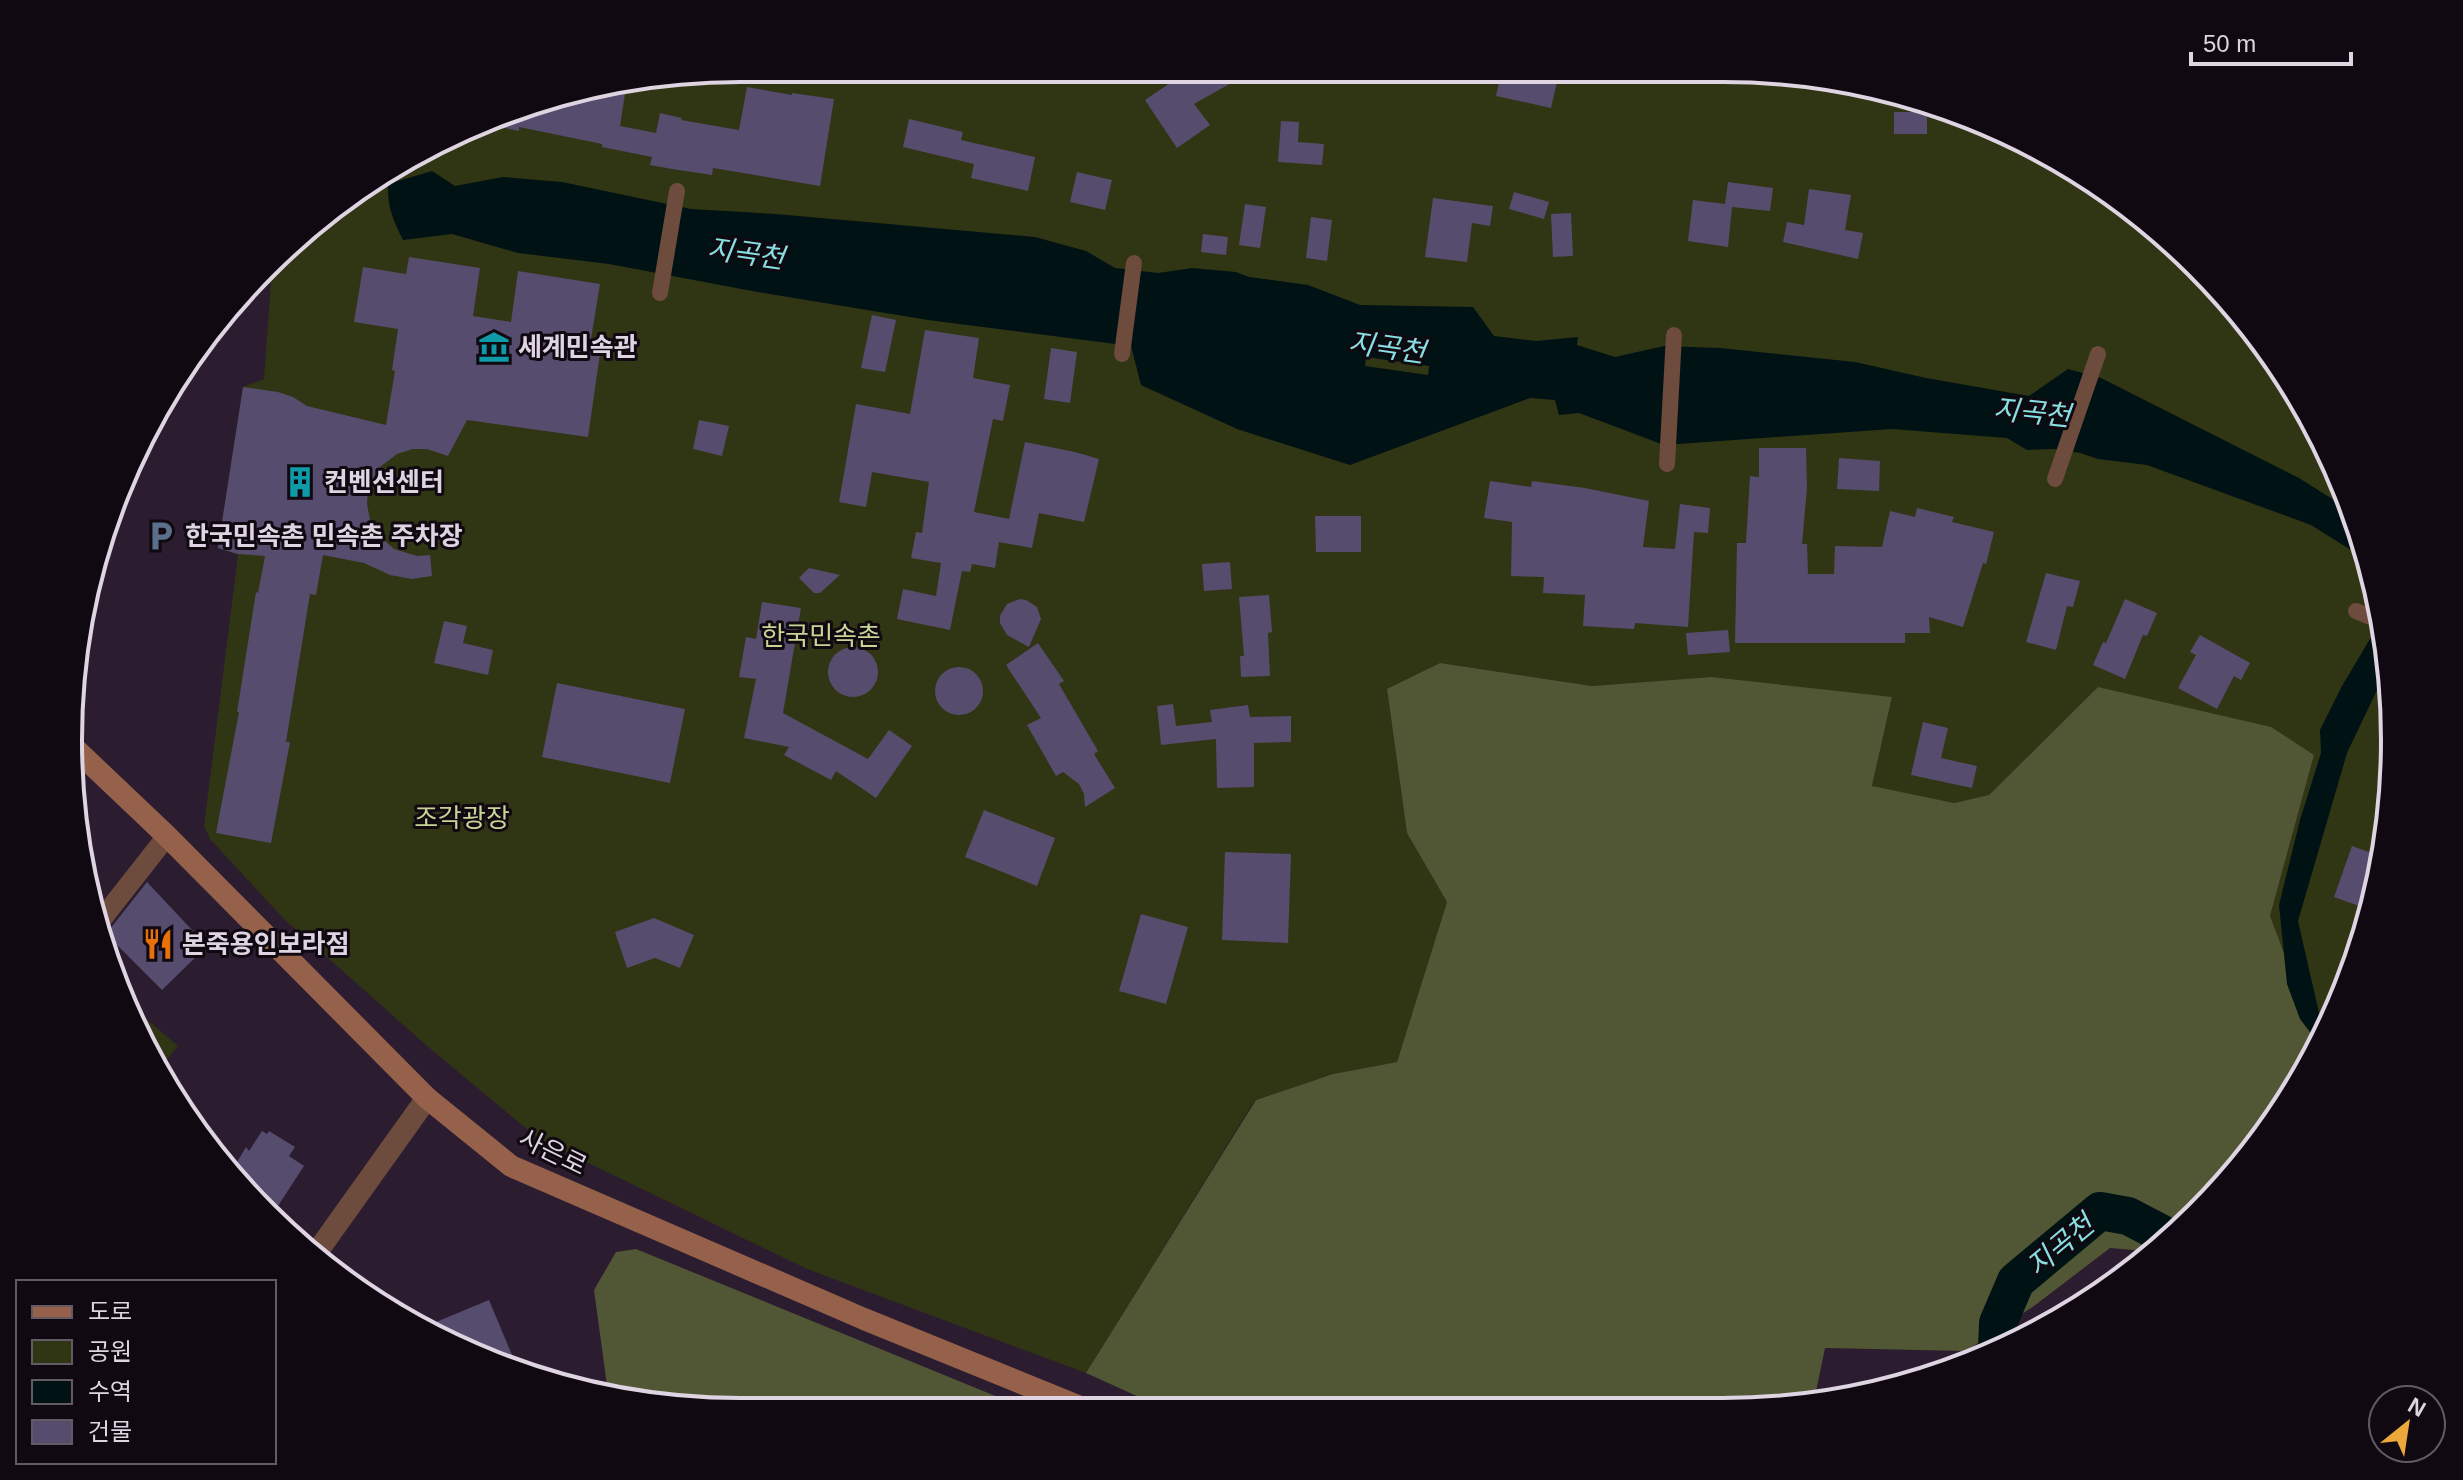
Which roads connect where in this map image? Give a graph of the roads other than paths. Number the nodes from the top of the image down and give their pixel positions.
1 (677, 191) dead end
2 (1134, 263) dead end
3 (660, 293) dead end
4 (1674, 335) dead end
5 (1122, 354) dead end
6 (2098, 354) dead end
7 (1667, 464) dead end
8 (2055, 479) dead end
9 (2356, 611) dead end
10 (2369, 616) edge
11 (82, 756) edge
12 (167, 836) junction
13 (105, 915) edge
14 (427, 1098) junction
15 (321, 1247) edge
16 (1058, 1398) edge

1 - 3 street
2 - 5 street
4 - 7 street
6 - 8 street
9 - 10 street
11 - 12 main road, 사은로
12 - 13 street
12 - 14 main road, 사은로
14 - 15 street
14 - 16 main road, 사은로

